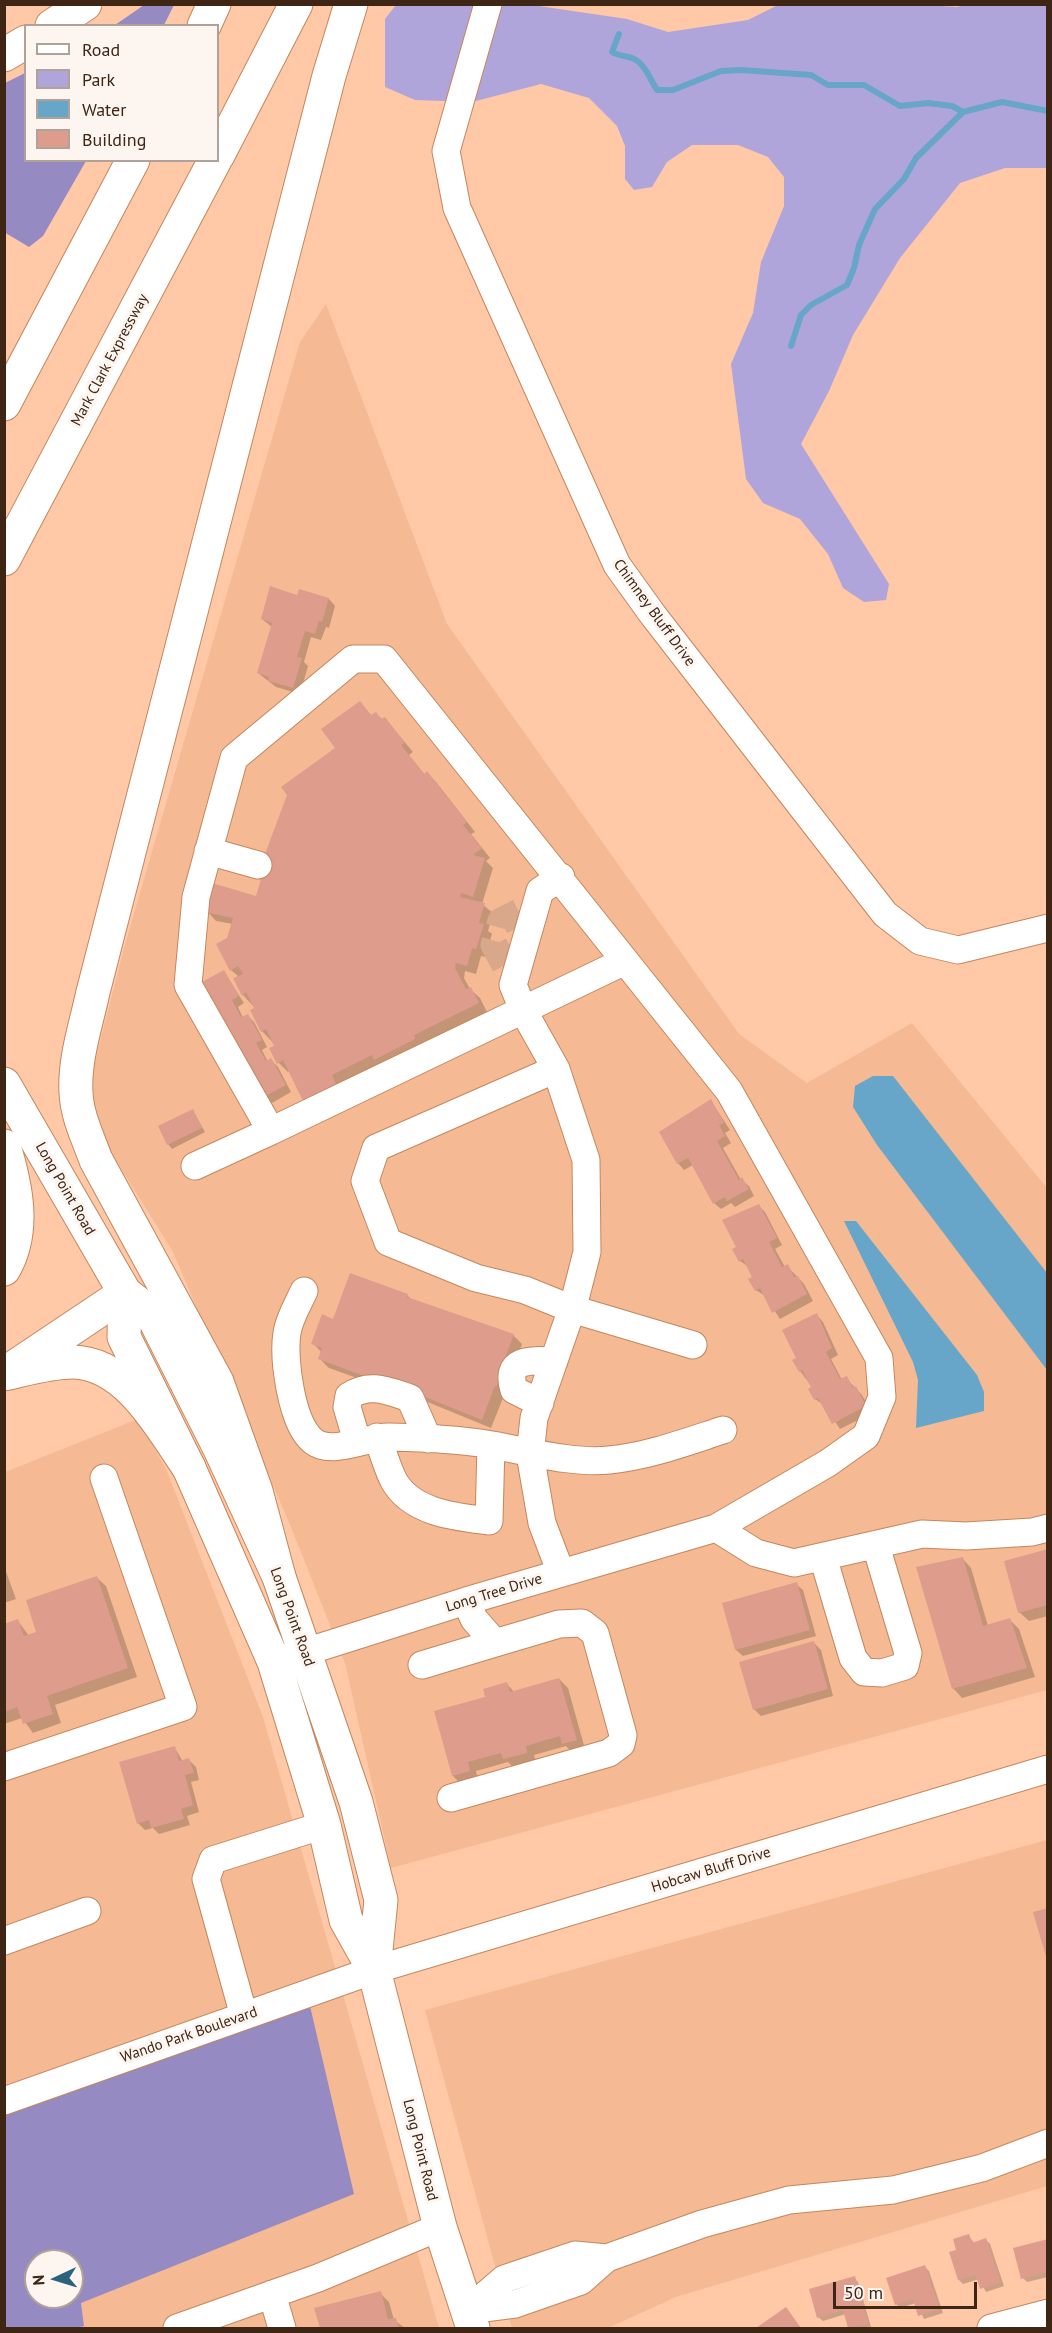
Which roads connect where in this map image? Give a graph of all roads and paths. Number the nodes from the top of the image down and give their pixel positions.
1 (85, 4) edge
2 (214, 4) edge
3 (296, 4) edge
4 (351, 4) edge
5 (488, 4) edge
6 (55, 24) edge
7 (205, 24) edge
8 (24, 43) edge
9 (4, 55) edge
10 (219, 153) edge
11 (132, 162) edge
12 (214, 162) edge
13 (4, 404) edge
14 (4, 558) edge
15 (208, 851) junction
16 (258, 865) dead end
17 (561, 877) junction
18 (1047, 928) edge
19 (625, 961) junction
20 (524, 1011) junction
21 (556, 1069) junction
22 (4, 1084) edge
23 (271, 1131) junction
24 (4, 1146) edge
25 (195, 1166) dead end
26 (4, 1269) edge
27 (304, 1291) dead end
28 (125, 1293) junction
29 (572, 1309) junction
30 (693, 1345) dead end
31 (554, 1361) junction
32 (4, 1374) edge
33 (540, 1402) junction
34 (723, 1430) dead end
35 (367, 1439) junction
36 (428, 1439) junction
37 (491, 1445) junction
38 (530, 1454) junction
39 (189, 1468) junction
40 (104, 1478) dead end
41 (716, 1528) junction
42 (1047, 1528) edge
43 (876, 1546) junction
44 (823, 1557) junction
45 (561, 1573) junction
46 (279, 1577) junction
47 (466, 1601) junction
48 (495, 1643) junction
49 (306, 1652) junction
50 (274, 1662) junction
51 (422, 1665) dead end
52 (4, 1767) edge
53 (1047, 1769) edge
54 (451, 1798) dead end
55 (324, 1825) junction
56 (87, 1911) dead end
57 (4, 1941) edge
58 (374, 1970) junction
59 (244, 2016) junction
60 (4, 2101) edge
61 (1047, 2143) edge
62 (440, 2227) junction
63 (272, 2294) junction
64 (1047, 2313) edge
65 (244, 2317) edge
66 (470, 2319) edge
67 (177, 2328) edge
68 (282, 2328) edge
69 (991, 2328) edge

1 - 6 main road
2 - 7 main road
3 - 10 main road
4 - 46 main road
5 - 18 street, Chimney Bluff Drive
8 - 9 main road
11 - 13 main road
12 - 14 main road, Mark Clark Expressway
15 - 16 street
15 - 17 street, Long Tree Drive
15 - 23 street
17 - 19 street, Long Tree Drive
17 - 20 street
19 - 20 street
19 - 41 street, Long Tree Drive
20 - 21 street
20 - 23 street
21 - 29 street
21 - 29 street
22 - 28 main road, Long Point Road
23 - 25 street
24 - 26 main road
27 - 35 street
28 - 32 main road
28 - 39 main road, Long Point Road
28 - 46 main road, Long Point Road
29 - 30 street
29 - 31 street
31 - 33 street
31 - 33 street
32 - 39 main road
33 - 38 street
34 - 38 street
35 - 36 street
35 - 36 street
35 - 37 street
36 - 37 street
37 - 38 street
38 - 45 street
39 - 50 main road, Long Point Road
40 - 52 street
41 - 44 street
41 - 45 street, Long Tree Drive
42 - 43 street
43 - 44 street
43 - 44 street
45 - 47 street, Long Tree Drive
46 - 49 main road, Long Point Road
47 - 48 street
47 - 49 street, Long Tree Drive
48 - 51 street
48 - 54 street
49 - 50 street, Long Tree Drive
49 - 58 main road, Long Point Road
50 - 55 main road, Long Point Road
53 - 58 street, Hobcaw Bluff Drive
55 - 58 main road, Long Point Road
55 - 59 street
56 - 57 street
58 - 59 street, Wando Park Boulevard
58 - 62 main road, Long Point Road
59 - 60 street, Wando Park Boulevard
61 - 66 street
62 - 63 street
62 - 66 main road, Long Point Road
63 - 65 street
63 - 68 street
64 - 69 street
65 - 67 street

